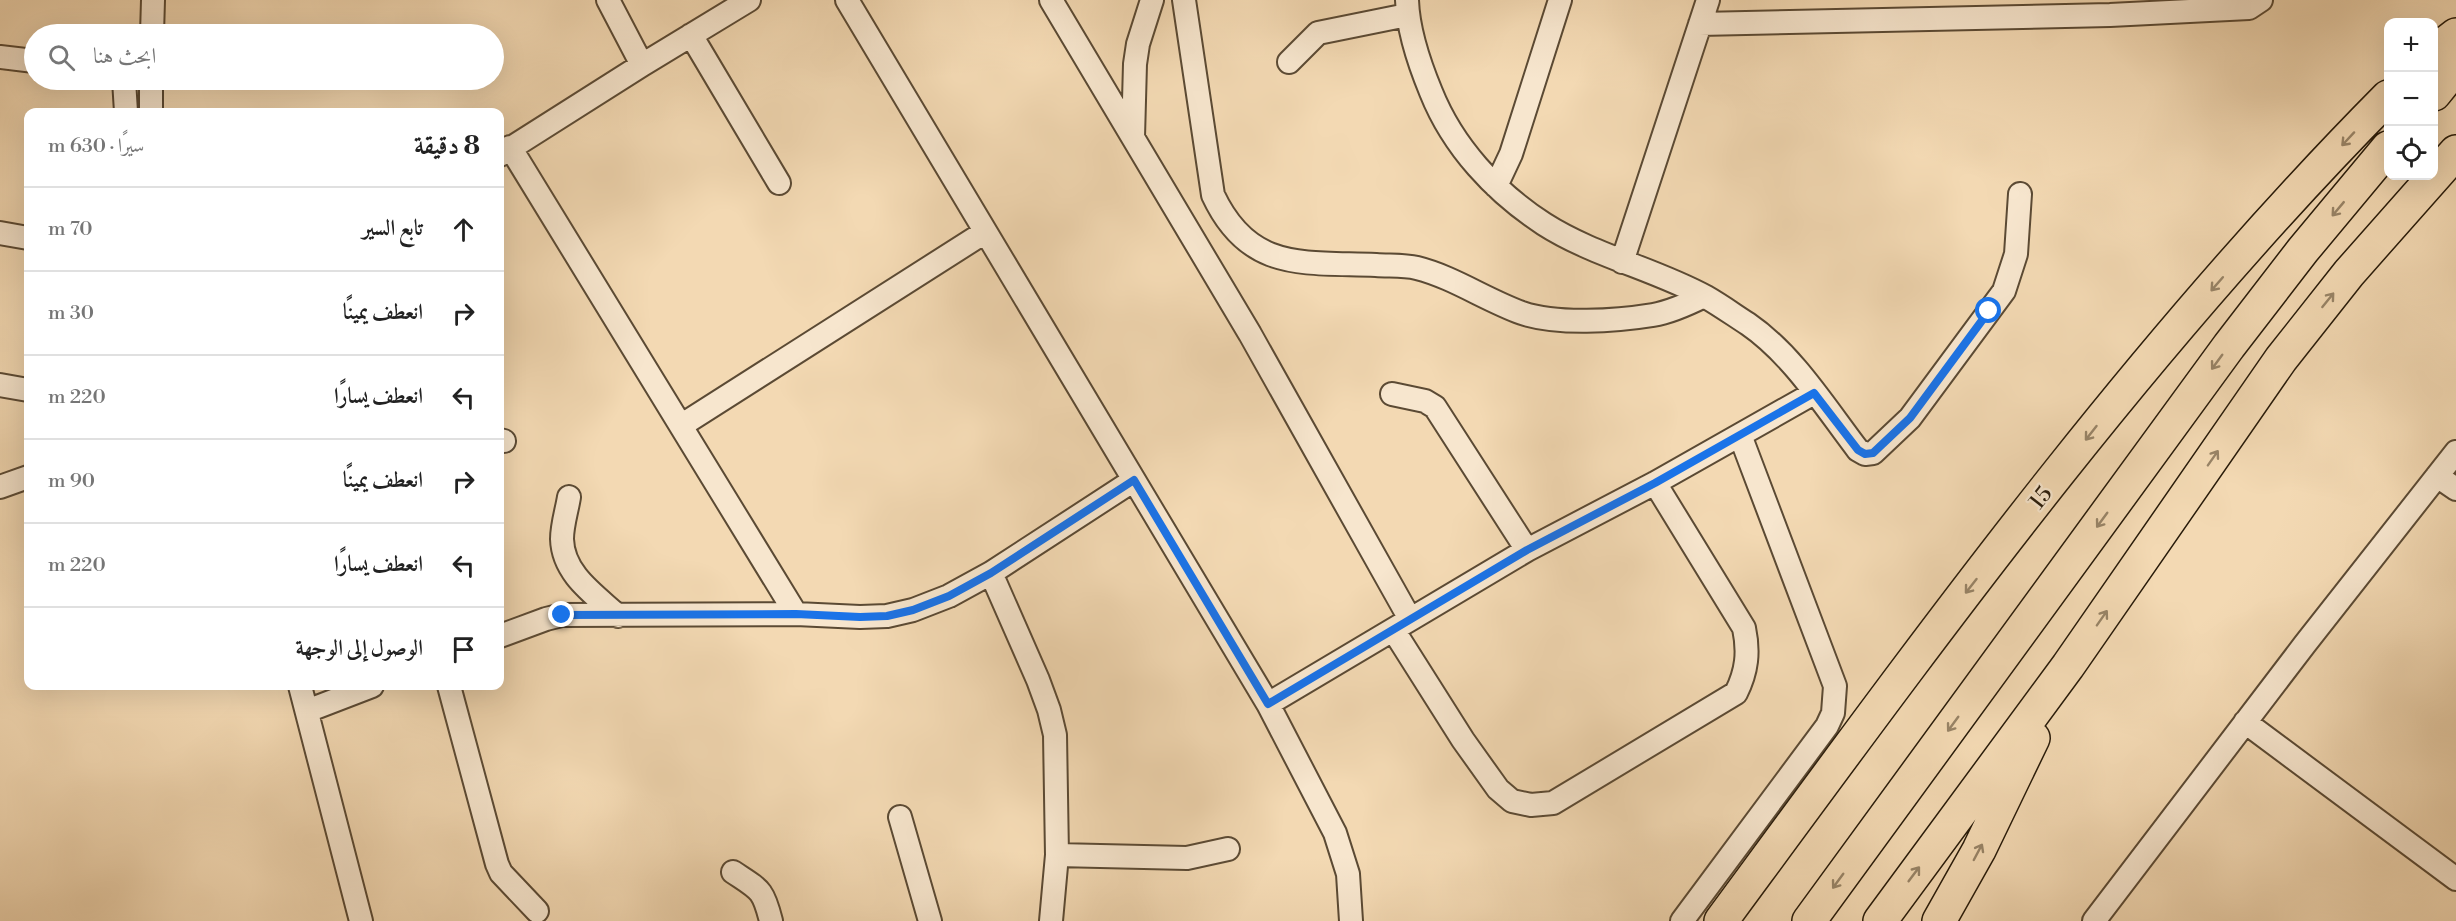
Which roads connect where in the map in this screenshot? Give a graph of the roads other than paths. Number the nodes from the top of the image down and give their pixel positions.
1 (153, 0) edge
2 (608, 0) edge
3 (749, 0) edge
4 (847, 0) edge
5 (1051, 0) edge
6 (1152, 0) edge
7 (1184, 0) edge
8 (1560, 0) edge
9 (1708, 0) edge
10 (2262, 0) edge
11 (1407, 7) edge
12 (2109, 7) edge
13 (152, 24) edge
14 (1700, 24) junction
15 (691, 35) junction
16 (2456, 35) edge
17 (2438, 48) edge
18 (0, 57) edge
19 (24, 60) edge
20 (1289, 62) dead end
21 (642, 65) junction
22 (2456, 67) edge
23 (2438, 88) edge
24 (125, 90) edge
25 (151, 90) edge
26 (2384, 101) edge
27 (126, 108) edge
28 (151, 108) edge
29 (1133, 137) junction
30 (505, 151) edge
31 (2456, 152) edge
32 (2384, 153) edge
33 (779, 183) dead end
34 (1496, 186) junction
35 (2020, 194) dead end
36 (985, 232) junction
37 (0, 233) edge
38 (24, 237) edge
39 (1623, 261) junction
40 (1704, 296) junction
41 (0, 385) edge
42 (24, 389) edge
43 (1814, 393) junction
44 (1392, 394) dead end
45 (682, 425) junction
46 (1740, 435) junction
47 (2456, 452) edge
48 (2437, 476) junction
49 (24, 478) edge
50 (1134, 480) junction
51 (1655, 483) junction
52 (0, 487) edge
53 (2456, 489) edge
54 (569, 497) dead end
55 (1527, 550) junction
56 (991, 573) junction
57 (796, 614) junction
58 (618, 616) junction
59 (1402, 625) junction
60 (504, 635) edge
61 (2068, 666) junction
62 (301, 690) edge
63 (362, 690) edge
64 (450, 690) edge
65 (1268, 704) junction
66 (307, 711) junction
67 (2245, 722) junction
68 (900, 817) dead end
69 (1228, 849) dead end
70 (1057, 855) junction
71 (733, 872) dead end
72 (2456, 879) edge
73 (537, 911) dead end
74 (361, 921) edge
75 (771, 921) edge
76 (930, 921) edge
77 (1051, 921) edge
78 (1351, 921) edge
79 (1682, 921) edge
80 (1721, 921) edge
81 (1809, 921) edge
82 (1880, 921) edge
83 (1939, 921) edge
84 (2094, 921) edge

1 - 13 street
2 - 21 street
3 - 15 street
4 - 36 street
5 - 29 street
6 - 29 street
7 - 40 street
8 - 34 street
9 - 14 street
10 - 12 street
11 - 20 street
11 - 34 street
12 - 14 street
14 - 39 street
15 - 21 street
15 - 33 street
16 - 17 highway
18 - 19 street
21 - 30 street
22 - 23 highway
24 - 27 street
25 - 28 street
26 -> 80 highway, 15 / 15
29 - 59 street
30 - 45 street
61 -> 31 highway
32 -> 81 highway
34 - 39 street
35 - 43 street
36 - 45 street
36 - 50 street
37 - 38 street
39 - 40 street
40 - 43 street
41 - 42 street
43 - 46 street
44 - 55 street
45 - 57 street
46 - 51 street
46 - 79 street
47 - 48 street
48 - 53 street
48 - 67 street
49 - 52 street
50 - 56 street
50 - 65 street
51 - 55 street
51 - 59 street
54 - 58 street
55 - 59 street
56 - 57 street
56 - 70 street
57 - 58 street
58 - 60 street
59 - 65 street
82 -> 61 highway
83 -> 61 highway
62 - 66 street
63 - 66 street
64 - 73 street
65 - 78 street
66 - 74 street
67 - 72 street
67 - 84 street
68 - 76 street
69 - 70 street
70 - 77 street
71 - 75 street

